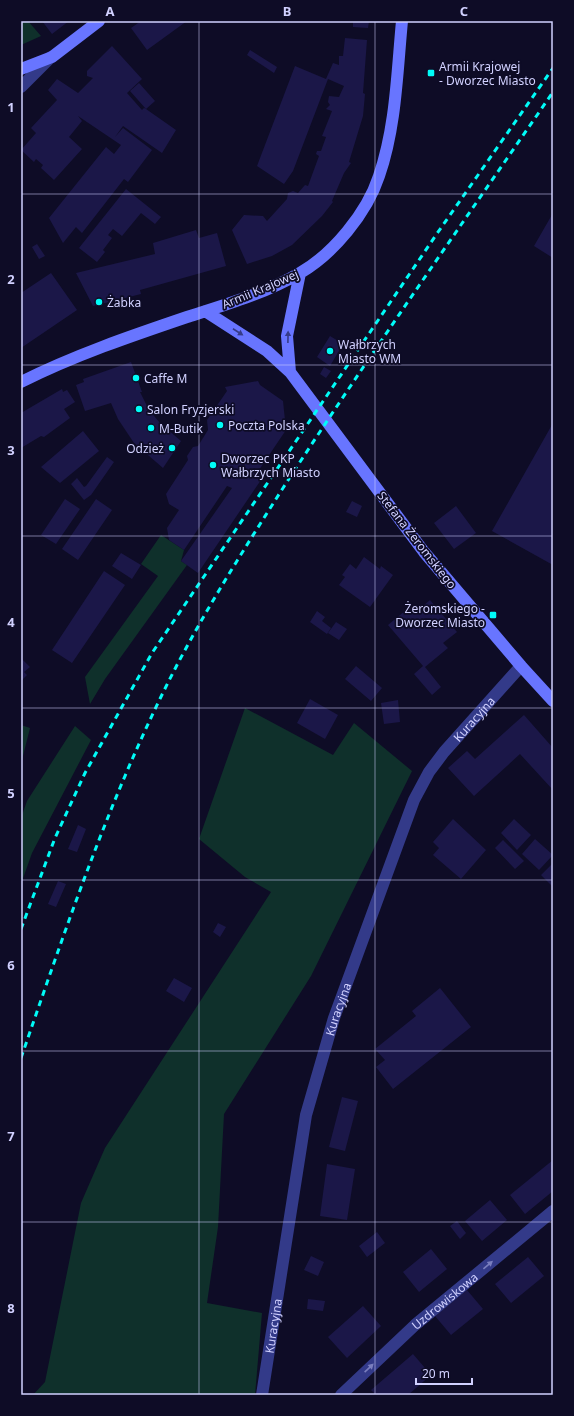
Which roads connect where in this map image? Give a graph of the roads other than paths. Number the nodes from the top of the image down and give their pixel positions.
1 (99, 21) edge
2 (402, 21) edge
3 (52, 57) junction
4 (21, 69) edge
5 (21, 87) edge
6 (300, 273) junction
7 (205, 311) junction
8 (290, 372) junction
9 (21, 382) edge
10 (521, 666) junction
11 (553, 701) edge
12 (553, 1211) edge
13 (262, 1395) edge
14 (341, 1395) edge

1 - 3 main road
2 - 6 main road, Armii Krajowej
3 - 4 main road
3 - 5 street
6 - 7 main road, Armii Krajowej
8 -> 6 main road
7 -> 8 main road, Stefana Żeromskiego
7 - 9 main road, Armii Krajowej
8 - 10 main road, Stefana Żeromskiego
10 - 11 main road, Stefana Żeromskiego
10 - 13 street, Kuracyjna
14 -> 12 street, Uzdrowiskowa

